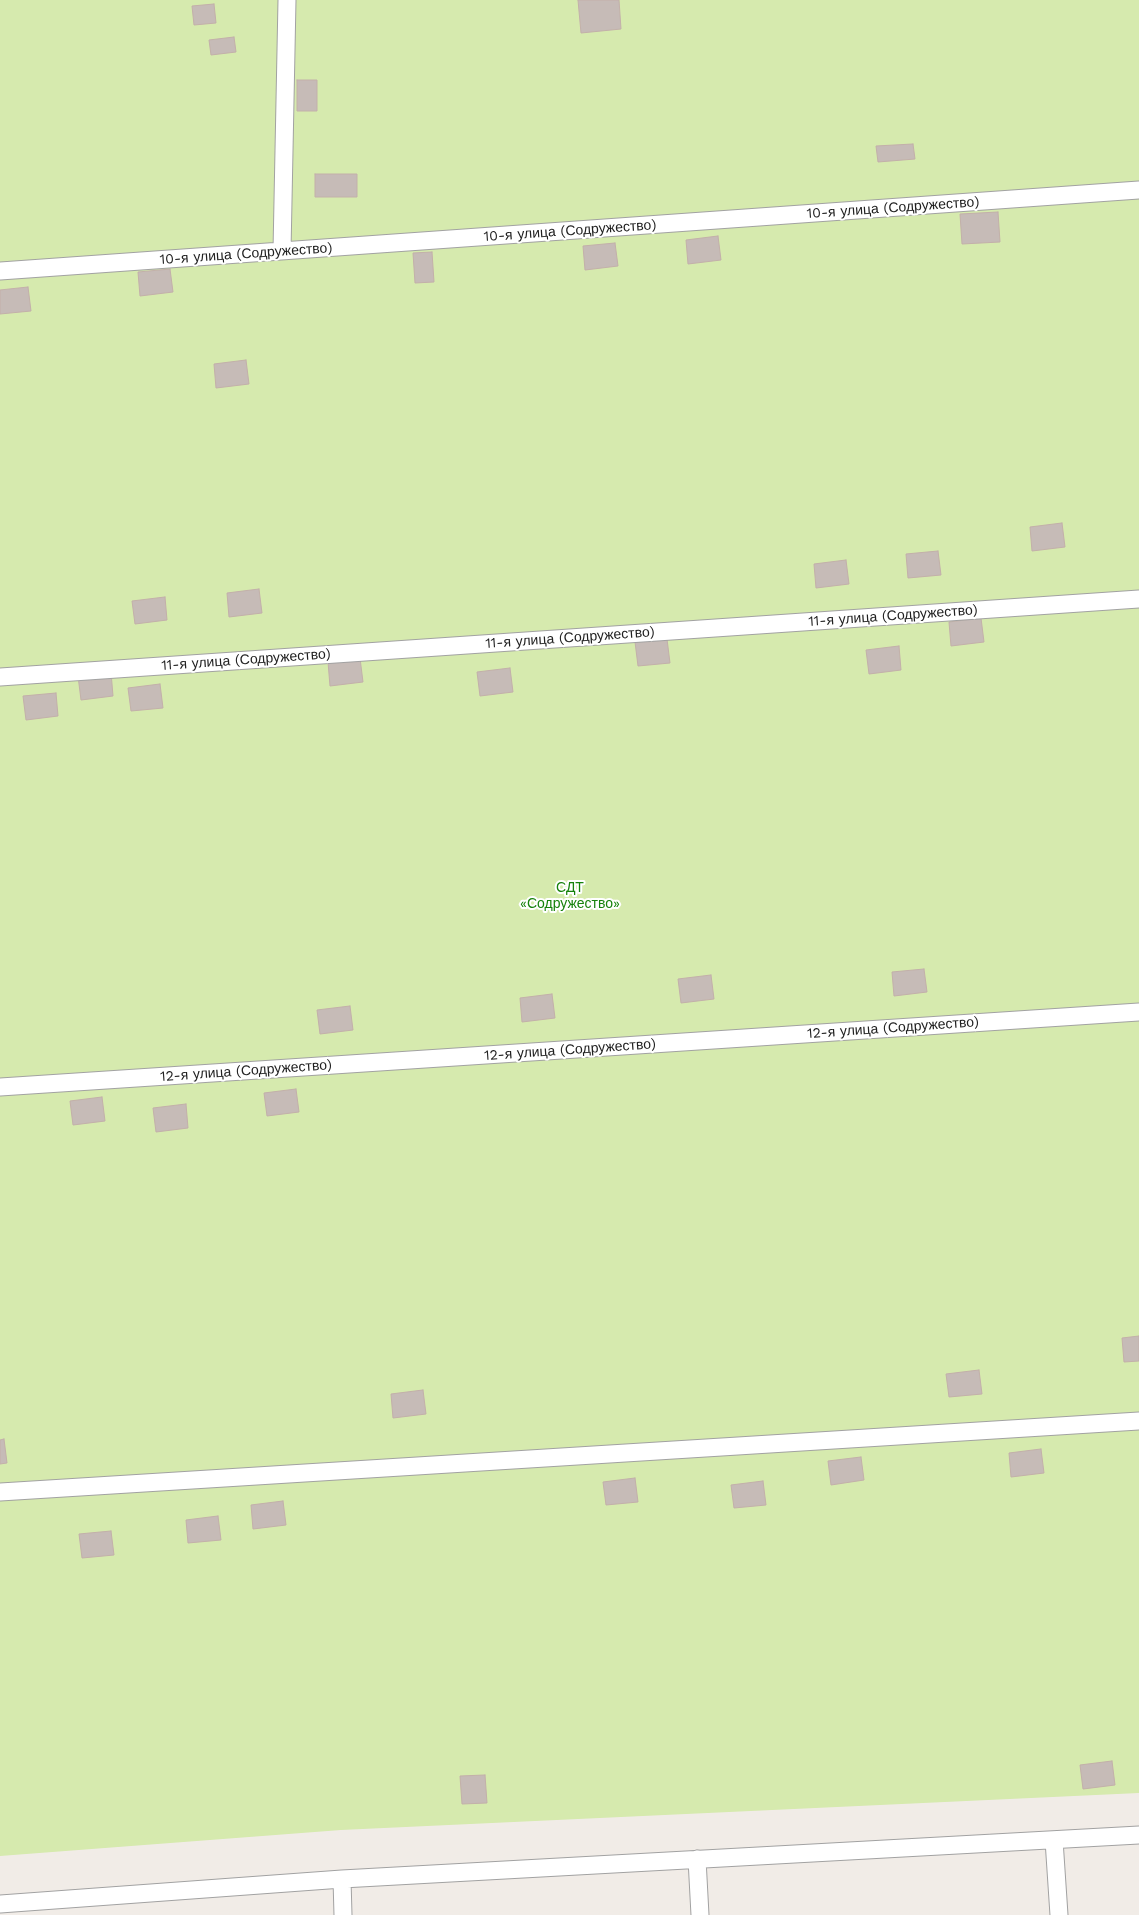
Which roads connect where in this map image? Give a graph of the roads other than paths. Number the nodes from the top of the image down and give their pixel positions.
1 (287, 0) edge
2 (1139, 190) edge
3 (282, 251) junction
4 (0, 272) edge
5 (1139, 600) edge
6 (0, 677) edge
7 (1139, 1012) edge
8 (0, 1087) edge
9 (1139, 1421) edge
10 (0, 1492) edge
11 (1139, 1835) edge
12 (1054, 1840) junction
13 (697, 1859) junction
14 (342, 1879) junction
15 (0, 1904) edge
16 (343, 1915) edge
17 (700, 1915) edge
18 (1058, 1915) edge

1 - 3 lane
2 - 3 lane, 10-я улица (Содружество)
3 - 4 lane, 10-я улица (Содружество)
5 - 6 lane, 11-я улица (Содружество)
7 - 8 lane, 12-я улица (Содружество)
9 - 10 lane
11 - 12 lane
12 - 13 lane
12 - 18 lane
13 - 14 lane
13 - 17 lane
14 - 15 lane
14 - 16 lane

